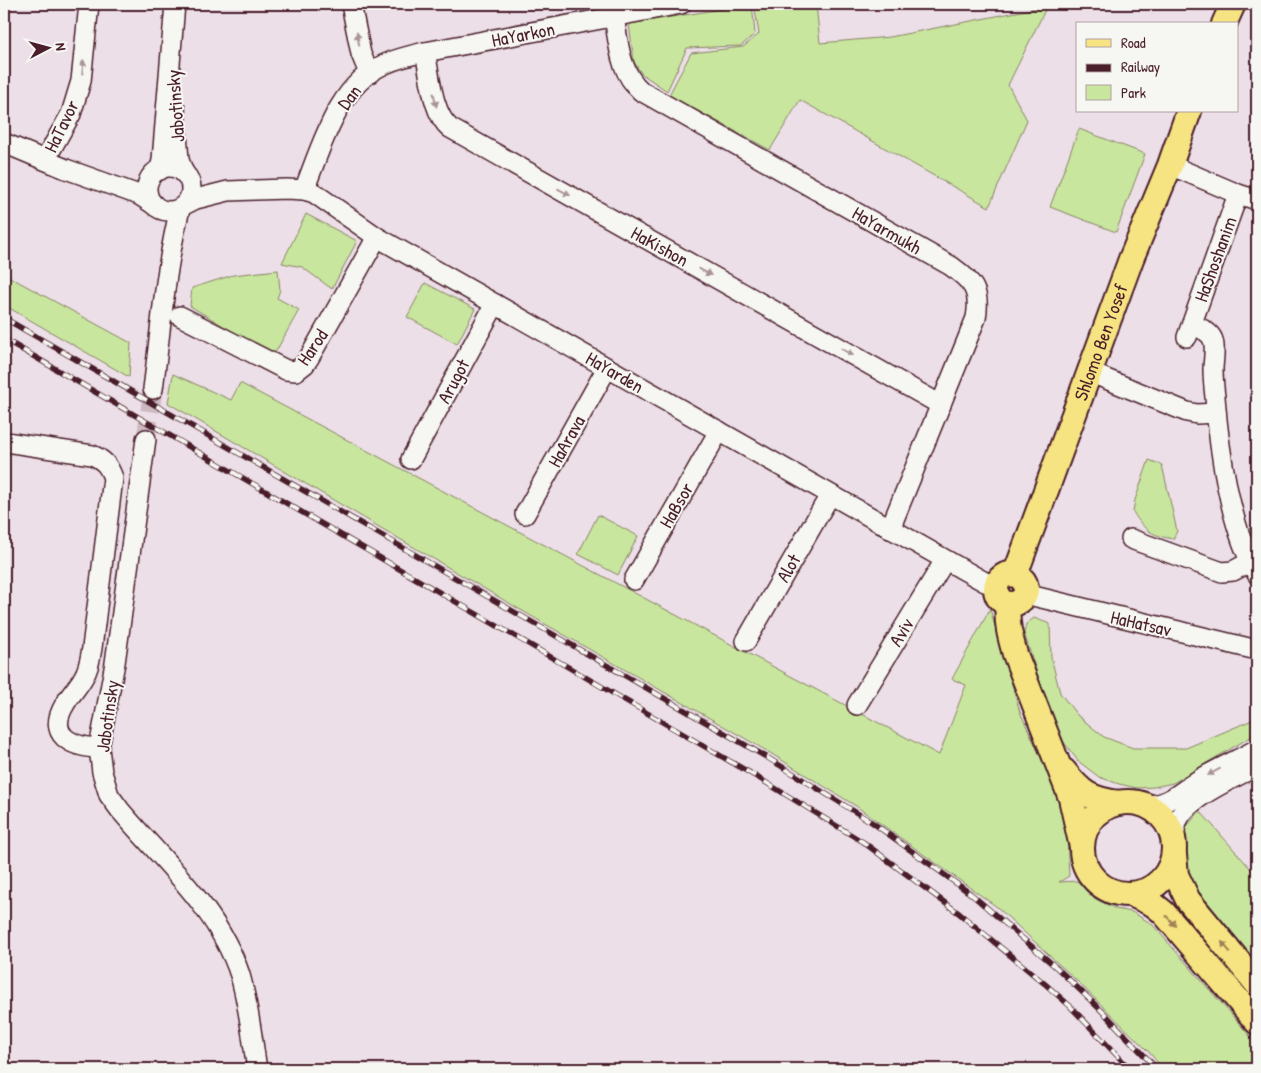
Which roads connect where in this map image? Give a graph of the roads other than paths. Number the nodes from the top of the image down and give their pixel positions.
1 (89, 4) edge
2 (175, 4) edge
3 (351, 4) edge
4 (681, 4) edge
5 (1233, 4) edge
6 (614, 17) junction
7 (1225, 22) edge
8 (171, 39) junction
9 (425, 52) junction
10 (369, 73) junction
11 (1189, 112) edge
12 (4, 143) edge
13 (45, 160) junction
14 (1170, 165) junction
15 (157, 172) junction
16 (186, 176) junction
17 (96, 180) junction
18 (304, 190) junction
19 (228, 191) junction
20 (1238, 194) junction
21 (1257, 200) edge
22 (156, 206) junction
23 (183, 206) junction
24 (377, 237) junction
25 (167, 276) junction
26 (495, 304) junction
27 (180, 316) dead end
28 (607, 368) junction
29 (1089, 372) junction
30 (153, 389) tunnel mouth
31 (941, 405) junction
32 (1216, 413) junction
33 (719, 431) junction
34 (146, 439) tunnel mouth
35 (6, 442) dead end
36 (411, 458) dead end
37 (830, 494) junction
38 (525, 514) dead end
39 (890, 529) junction
40 (1131, 539) dead end
41 (945, 560) junction
42 (1254, 568) edge
43 (634, 580) dead end
44 (1011, 590) junction
45 (746, 641) dead end
46 (1257, 650) edge
47 (857, 705) dead end
48 (1050, 745) junction
49 (99, 748) junction
50 (1257, 749) edge
51 (1257, 766) edge
52 (1119, 803) junction
53 (1145, 805) junction
54 (1174, 847) junction
55 (1083, 848) junction
56 (1132, 894) junction
57 (1257, 984) edge
58 (1257, 1022) edge
59 (256, 1069) edge

13 -> 1 street, HaTavor
2 - 8 street, Jabotinsky
10 -> 3 street, Dan
4 - 6 street, HaYarkon
5 - 7 main road
6 - 9 street, HaYarkon
6 - 31 street, HaYarmukh
8 - 15 street, Jabotinsky
8 - 16 street, Jabotinsky
9 - 10 street, HaYarkon
9 -> 31 street, HaKishon
10 - 18 street, Dan
11 - 14 main road, Shlomo Ben Yosef
12 - 13 street
13 - 17 street
14 - 20 street
14 - 29 main road, Shlomo Ben Yosef
15 - 16 street
15 - 17 street
15 - 22 street
16 - 19 street, HaYarden
16 - 23 street
17 - 22 street
18 - 19 street, HaYarden
18 - 24 street, HaYarden
19 - 23 street, HaYarden
20 - 21 street
20 - 32 street, HaShoshanim
22 - 23 street
22 - 25 street
23 - 25 street
24 - 26 street, HaYarden
24 - 27 street, Harod
25 - 30 street
26 - 28 street, HaYarden
26 - 36 street, Arugot
28 - 33 street, HaYarden
28 - 38 street, HaArava
29 - 32 street
29 - 44 main road, Shlomo Ben Yosef
31 - 39 street, HaYarmukh
32 - 42 street, HaShoshanim
33 - 37 street, HaYarden
33 - 43 street, HaBsor
34 - 49 street, Jabotinsky
35 - 49 street
37 - 39 street, HaYarden
37 - 45 street, Alot
39 - 41 street, HaYarden
40 - 42 street, HaShoshanim
41 - 44 street, HaYarden
41 - 47 street, Aviv
44 - 46 street, HaHatsav
44 - 48 main road
48 - 52 main road
48 - 55 main road
49 - 59 street, Jabotinsky
50 -> 53 street
51 - 54 street
52 - 53 main road
52 - 55 main road
53 - 54 main road
54 - 56 main road
57 -> 54 main road
55 - 56 main road
56 -> 58 main road

